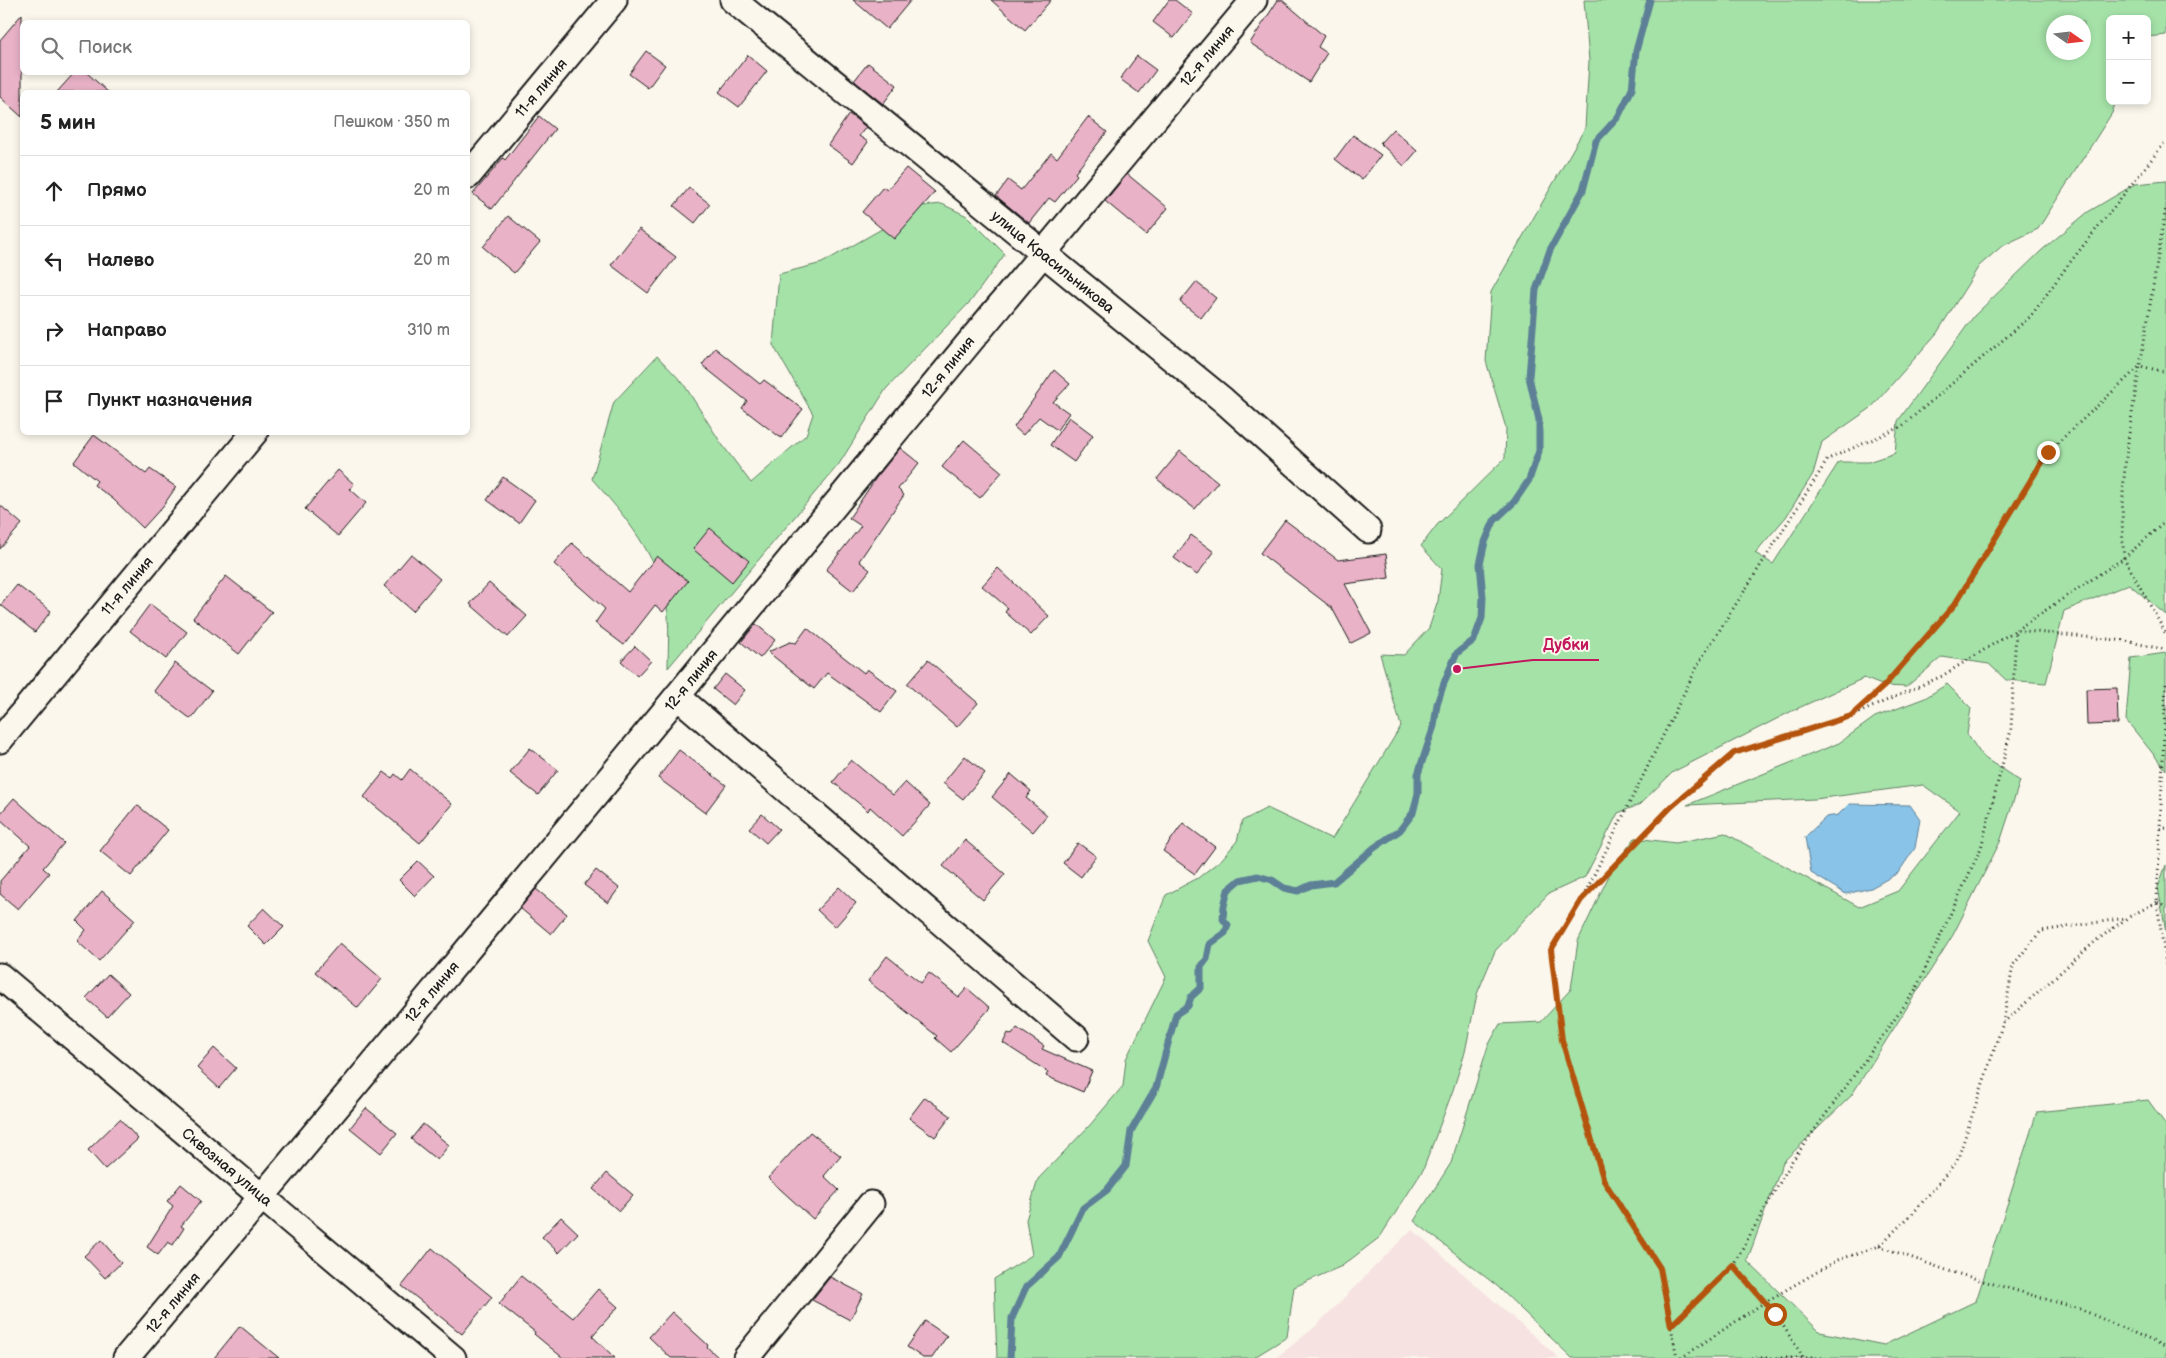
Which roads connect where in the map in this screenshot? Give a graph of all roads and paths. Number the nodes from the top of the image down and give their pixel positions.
1 (614, 0) edge
2 (733, 0) edge
3 (1254, 0) edge
4 (2166, 141) edge
5 (470, 174) edge
6 (2166, 207) edge
7 (1042, 252) junction
8 (2140, 366) junction
9 (2166, 372) edge
10 (253, 435) edge
11 (2166, 521) edge
12 (1368, 530) dead end
13 (2124, 558) junction
14 (2016, 630) junction
15 (2166, 634) edge
16 (2166, 650) edge
17 (2166, 684) edge
18 (677, 696) junction
19 (1851, 716) junction
20 (0, 740) edge
21 (2166, 828) edge
22 (2160, 829) junction
23 (1581, 900) junction
24 (2157, 902) junction
25 (2166, 908) edge
26 (2126, 918) junction
27 (2166, 966) edge
28 (0, 976) edge
29 (2003, 1024) junction
30 (1076, 1038) dead end
31 (262, 1197) junction
32 (871, 1204) dead end
33 (1879, 1246) junction
34 (1733, 1265) junction
35 (1765, 1302) junction
36 (1671, 1326) junction
37 (2166, 1347) edge
38 (1803, 1356) junction
39 (126, 1358) edge
40 (453, 1358) edge
41 (746, 1358) edge
42 (1679, 1358) edge
43 (1751, 1358) edge
44 (1826, 1358) edge

1 - 5 street, 11-я линия
2 - 7 street, улица Красильникова
3 - 7 street, 12-я линия
4 - 23 path
6 - 8 path
7 - 12 street, улица Красильникова
7 - 18 street, 12-я линия
8 - 9 path
8 - 13 path
8 - 19 path
10 - 20 street, 11-я линия
11 - 13 path
13 - 14 path
13 - 15 path
14 - 16 path
14 - 19 path
14 - 34 path
17 - 22 path
18 - 30 street
18 - 31 street, 12-я линия
19 - 23 path
21 - 22 path
22 - 24 path
23 - 36 path
24 - 25 path
24 - 26 path
24 - 27 path
26 - 29 path
26 - 29 path
28 - 31 street, Сквозная улица
29 - 33 path
31 - 39 street, 12-я линия
31 - 40 street, Сквозная улица
32 - 41 street
33 - 35 path
33 - 37 path
34 - 35 path
34 - 36 path
35 - 38 path
35 - 42 path
36 - 42 path
38 - 43 path
38 - 44 path

